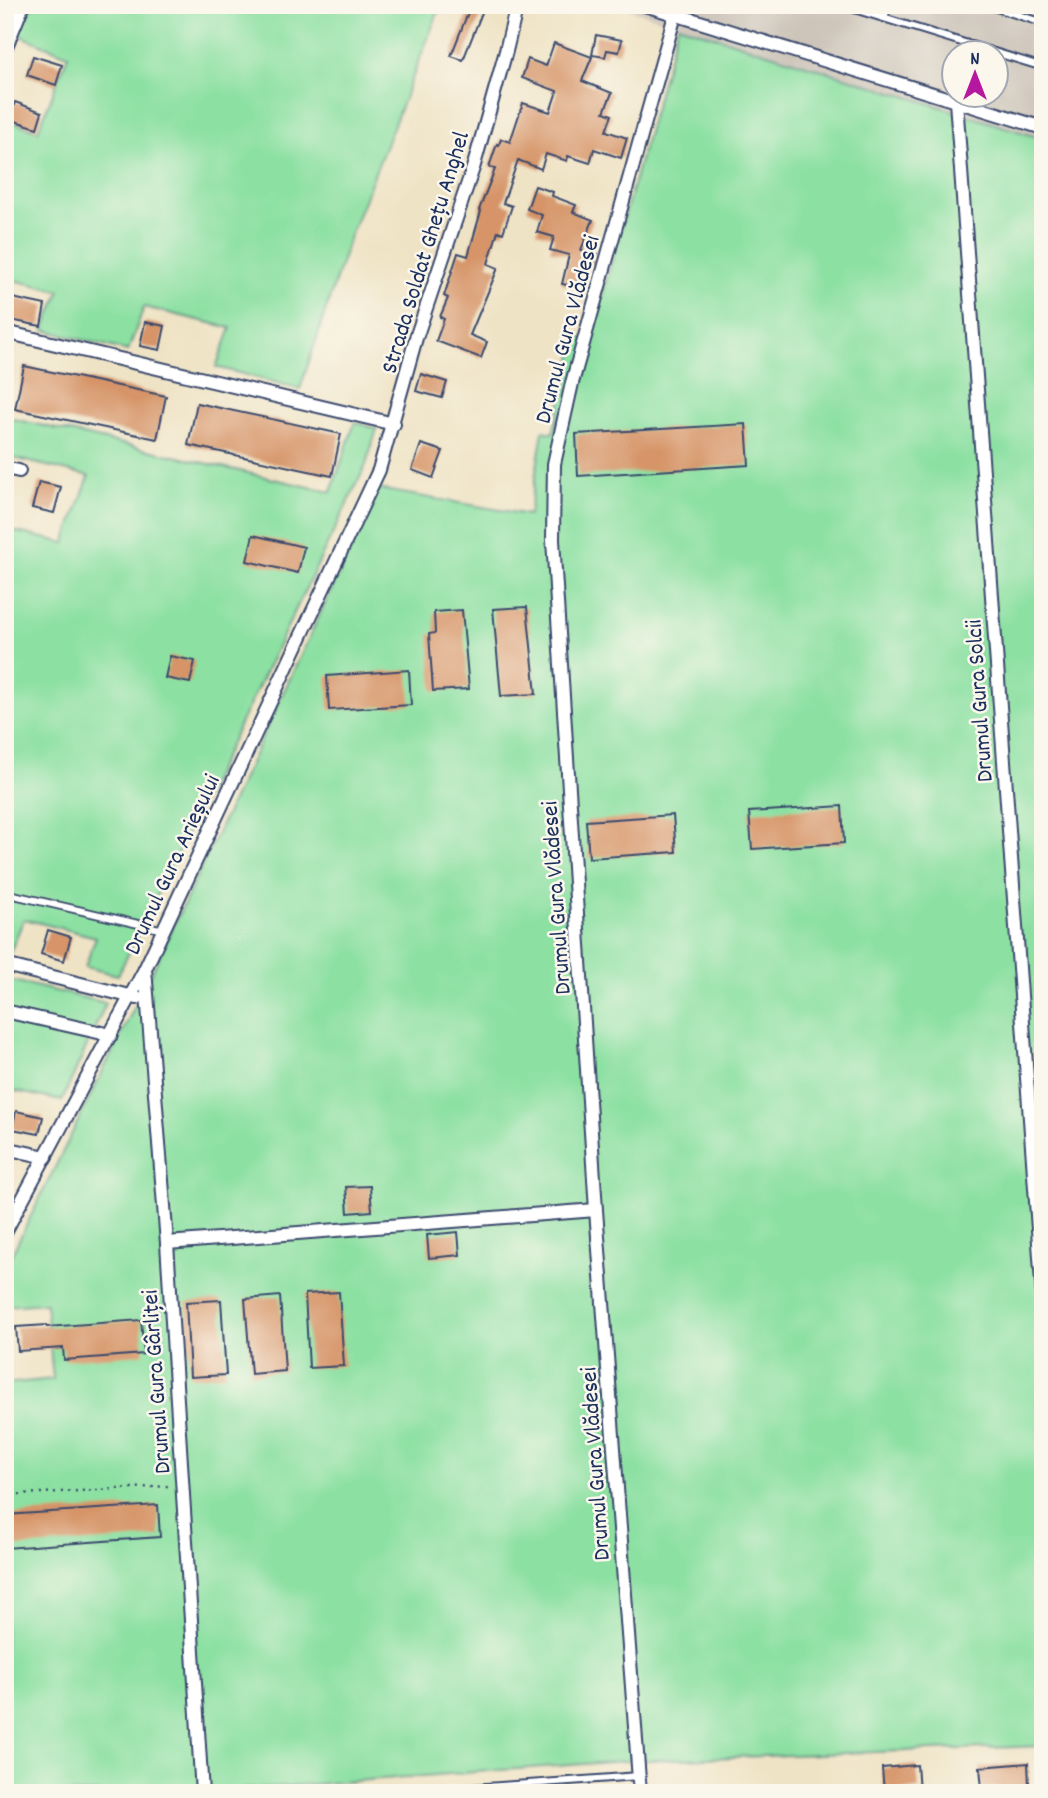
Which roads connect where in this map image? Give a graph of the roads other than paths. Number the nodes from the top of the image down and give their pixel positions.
1 (23, 5) edge
2 (517, 5) edge
3 (645, 5) edge
4 (841, 5) edge
5 (888, 5) edge
6 (987, 5) edge
7 (675, 15) junction
8 (884, 18) junction
9 (1043, 23) edge
10 (5, 49) edge
11 (1043, 67) edge
12 (940, 96) edge
13 (957, 108) edge
14 (979, 108) edge
15 (1043, 128) edge
16 (5, 332) edge
17 (394, 424) junction
18 (5, 468) edge
19 (19, 471) dead end
20 (363, 508) joint
21 (5, 893) edge
22 (164, 930) junction
23 (5, 965) edge
24 (145, 969) junction
25 (131, 995) junction
26 (148, 1002) junction
27 (5, 1011) edge
28 (111, 1035) junction
29 (5, 1148) edge
30 (47, 1157) junction
31 (5, 1203) edge
32 (19, 1207) junction
33 (596, 1210) junction
34 (5, 1232) edge
35 (167, 1243) junction
36 (1043, 1298) edge
37 (639, 1776) junction
38 (202, 1793) edge
39 (401, 1793) edge
40 (640, 1793) edge

1 - 10 street
2 - 17 street, Strada Soldat Ghețu Anghel
3 - 7 street
4 - 8 lane
5 - 8 lane
6 - 9 lane
7 - 12 street
7 - 33 street, Drumul Gura Vlădesei
8 - 11 lane
13 - 36 street, Drumul Gura Solcii
14 - 15 street
16 - 17 street
17 - 20 street, Strada Soldat Ghețu Anghel
18 - 19 street
20 - 22 street, Drumul Gura Arieșului
21 - 22 lane
22 - 24 street, Drumul Gura Arieșului
23 - 25 street
24 - 25 street, Drumul Gura Arieșului
24 - 26 street, Drumul Gura Gârliței
25 - 26 street
25 - 28 street, Drumul Gura Arieșului
26 - 35 street, Drumul Gura Gârliței
27 - 28 street
28 - 30 street, Drumul Gura Arieșului
29 - 30 street
30 - 32 street, Drumul Gura Arieșului
31 - 32 lane
32 - 34 street, Drumul Gura Arieșului
33 - 35 street
33 - 37 street, Drumul Gura Vlădesei
35 - 38 street, Drumul Gura Gârliței
37 - 39 lane
37 - 40 street, Drumul Gura Vlădesei

